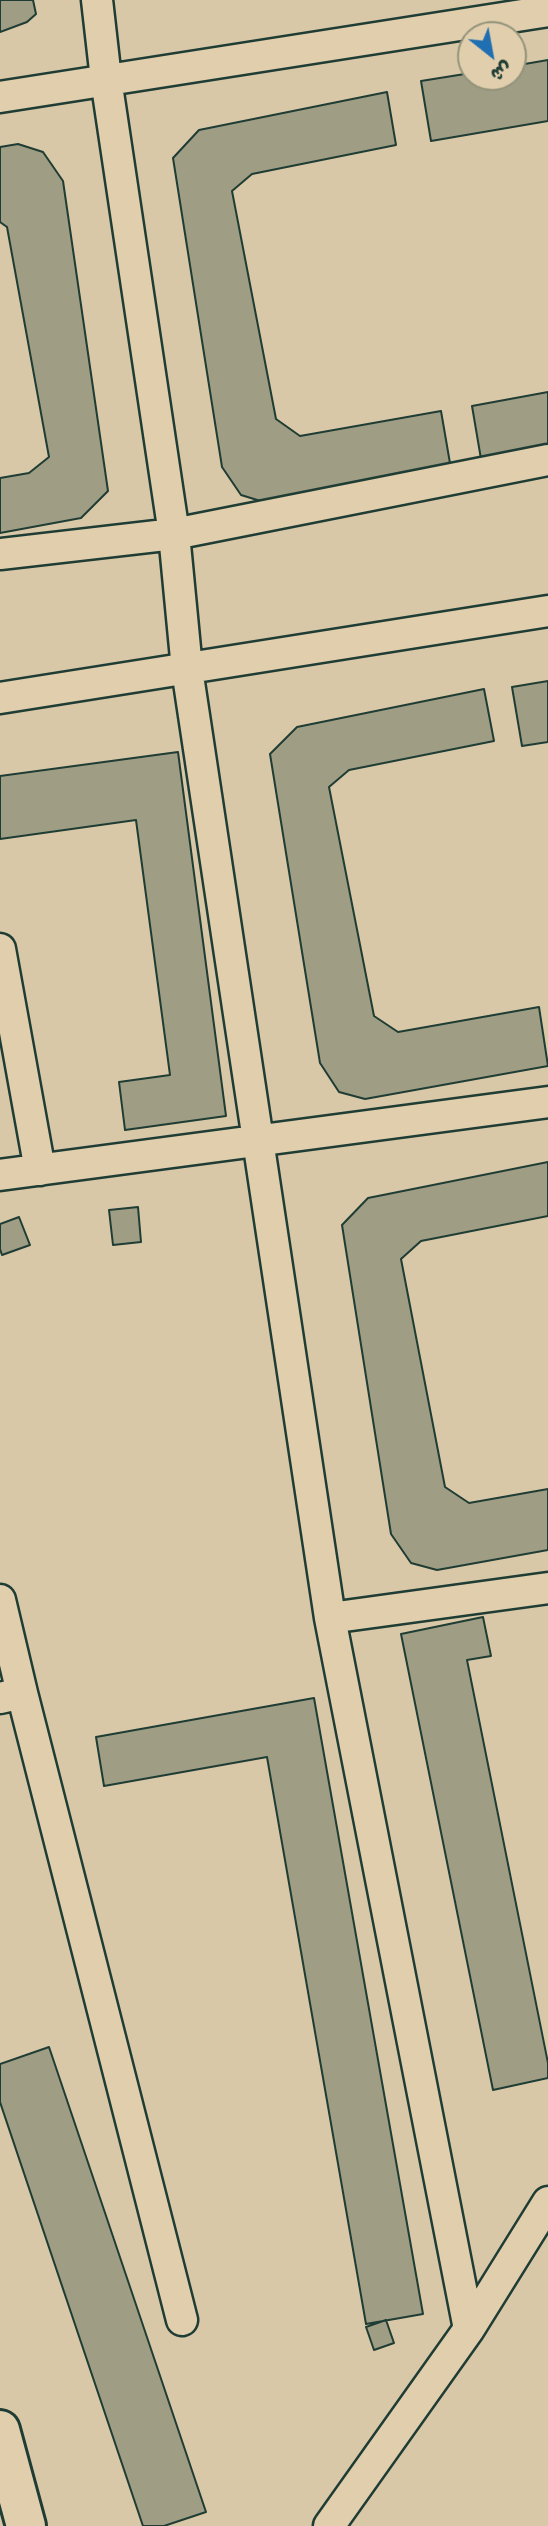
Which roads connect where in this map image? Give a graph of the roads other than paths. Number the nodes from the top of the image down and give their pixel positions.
1 (97, 0) edge
2 (548, 11) edge
3 (106, 79) junction
4 (0, 97) edge
5 (548, 460) edge
6 (174, 534) junction
7 (0, 554) edge
8 (548, 611) edge
9 (187, 669) junction
10 (0, 698) edge
11 (0, 949) edge
12 (548, 1102) edge
13 (256, 1140) junction
14 (40, 1170) junction
15 (0, 1175) edge
16 (548, 1588) edge
17 (0, 1600) edge
18 (330, 1618) junction
19 (11, 1695) edge
20 (548, 2202) edge
21 (182, 2320) dead end
22 (469, 2329) junction
23 (0, 2430) edge
24 (26, 2526) edge
25 (329, 2526) edge

1 - 3 street
2 - 3 street
3 - 4 street
3 - 6 street
5 - 6 street
6 - 7 street
6 - 9 street
8 - 9 street
9 - 10 street
9 - 13 street
11 - 14 street
12 - 13 street
13 - 14 street
13 - 18 street
14 - 15 street
16 - 18 street
17 - 19 street
18 - 22 street
19 - 21 street
20 - 22 street
22 - 25 street
23 - 24 main road

